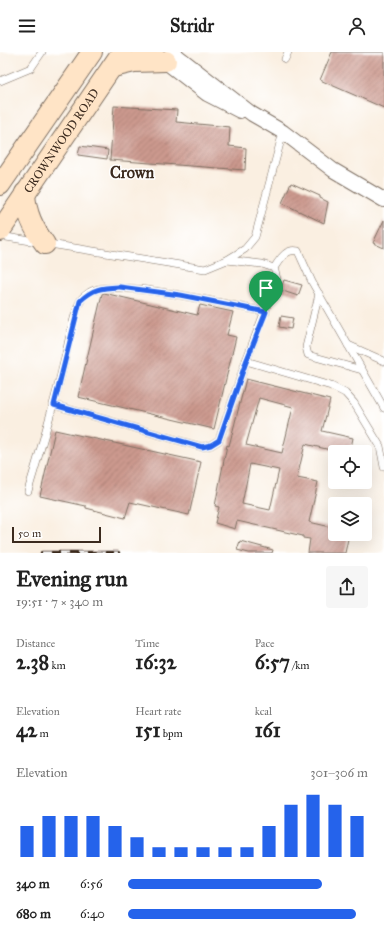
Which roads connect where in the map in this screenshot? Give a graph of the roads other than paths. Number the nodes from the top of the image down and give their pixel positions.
1 (42, 52) edge
2 (92, 52) edge
3 (164, 55) edge
4 (118, 60) edge
5 (0, 81) edge
6 (283, 132) junction
7 (0, 185) edge
8 (25, 193) junction
9 (384, 200) edge
10 (0, 230) edge
11 (0, 236) edge
12 (46, 244) junction
13 (227, 260) junction
14 (274, 268) junction
15 (319, 294) junction
16 (266, 312) junction
17 (348, 345) junction
18 (384, 361) edge
19 (246, 362) junction
20 (362, 370) junction
21 (54, 405) junction
22 (384, 408) edge
23 (384, 467) edge
24 (28, 491) dead end

1 - 5 lane
2 - 7 main road, CROWNWOOD ROAD
3 - 4 main road
3 - 6 street
4 - 8 main road, CROWNWOOD ROAD
6 - 9 street
6 - 13 lane
8 - 10 main road, CROWNWOOD ROAD
8 - 12 main road
11 - 12 lane
12 - 13 lane
13 - 14 lane
14 - 15 lane
14 - 16 lane
15 - 17 lane
15 - 20 lane
16 - 19 lane
16 - 21 lane
17 - 18 lane
17 - 20 lane
19 - 21 lane
19 - 23 lane
20 - 22 lane
21 - 24 lane

